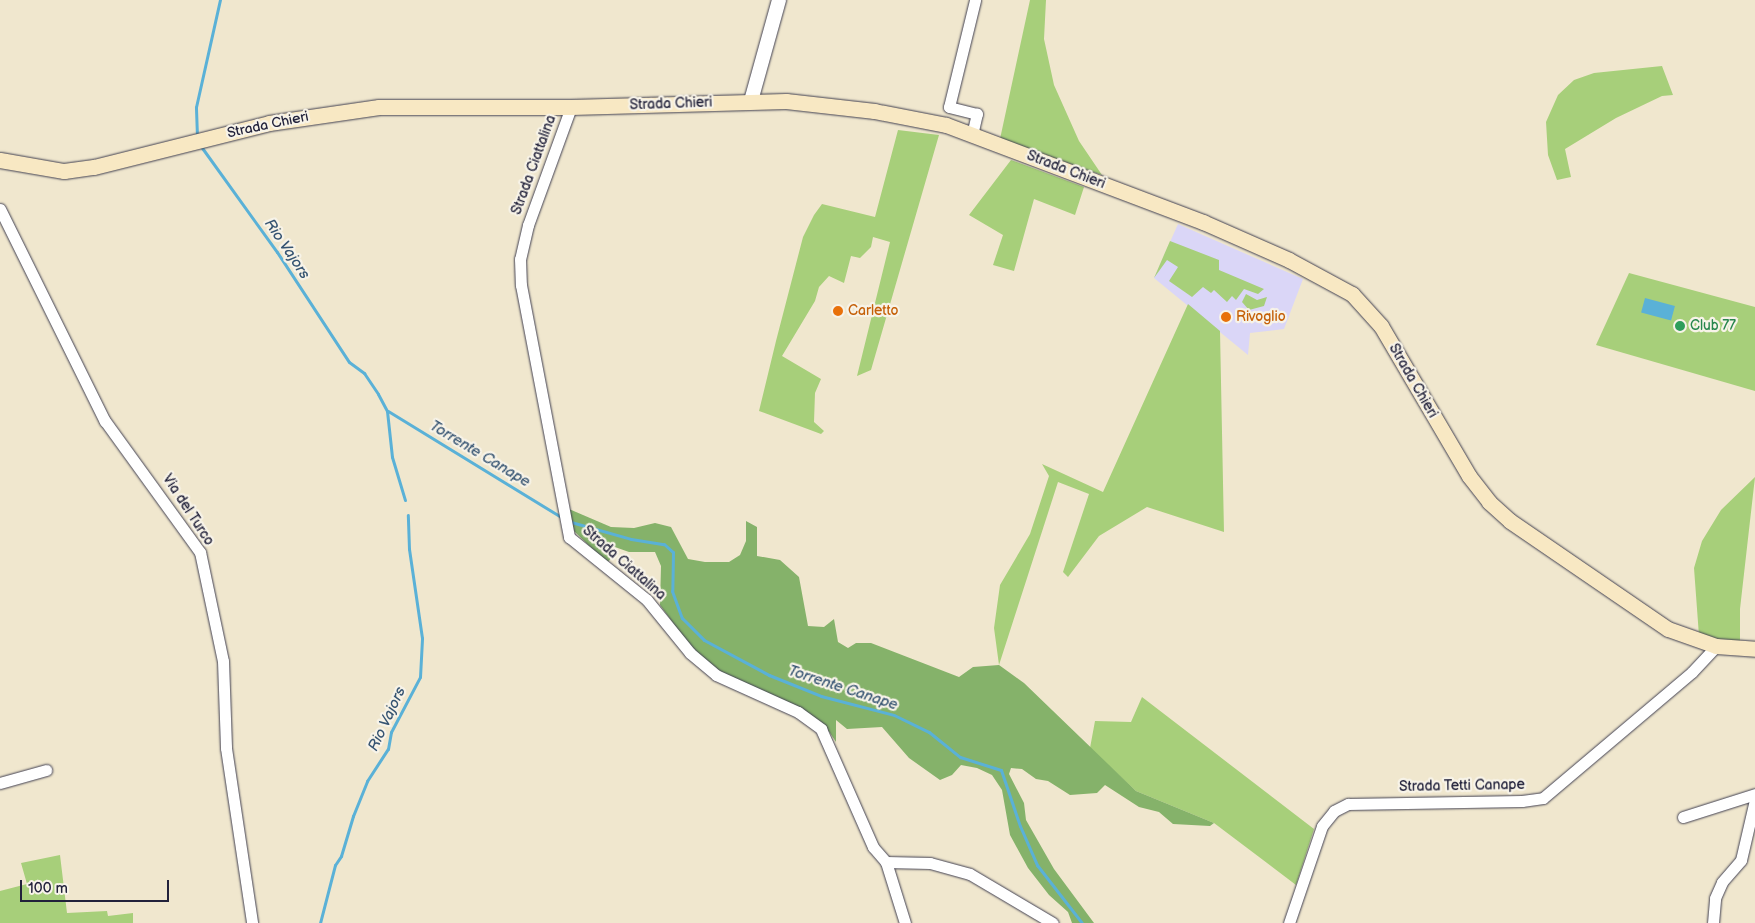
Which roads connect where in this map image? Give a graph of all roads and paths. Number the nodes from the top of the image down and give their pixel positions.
1 (779, 0) edge
2 (975, 0) edge
3 (751, 101) junction
4 (571, 107) junction
5 (972, 135) junction
6 (0, 160) edge
7 (0, 209) edge
8 (1716, 646) junction
9 (1755, 649) edge
10 (46, 770) dead end
11 (0, 783) edge
12 (1755, 794) edge
13 (1755, 800) edge
14 (1683, 818) dead end
15 (886, 862) junction
16 (252, 923) edge
17 (905, 923) edge
18 (1053, 923) edge
19 (1289, 923) edge
20 (1713, 923) edge

1 - 3 street
2 - 5 street
3 - 4 main road, Strada Chieri
3 - 5 main road, Strada Chieri
4 - 6 main road, Strada Chieri
4 - 15 street, Strada Ciattalina
5 - 8 main road, Strada Chieri
7 - 16 street, Via del Turco
8 - 9 main road, Strada Chieri
8 - 19 street, Strada Tetti Canape
10 - 11 street
12 - 14 street
13 - 20 street
15 - 17 street
15 - 18 street

